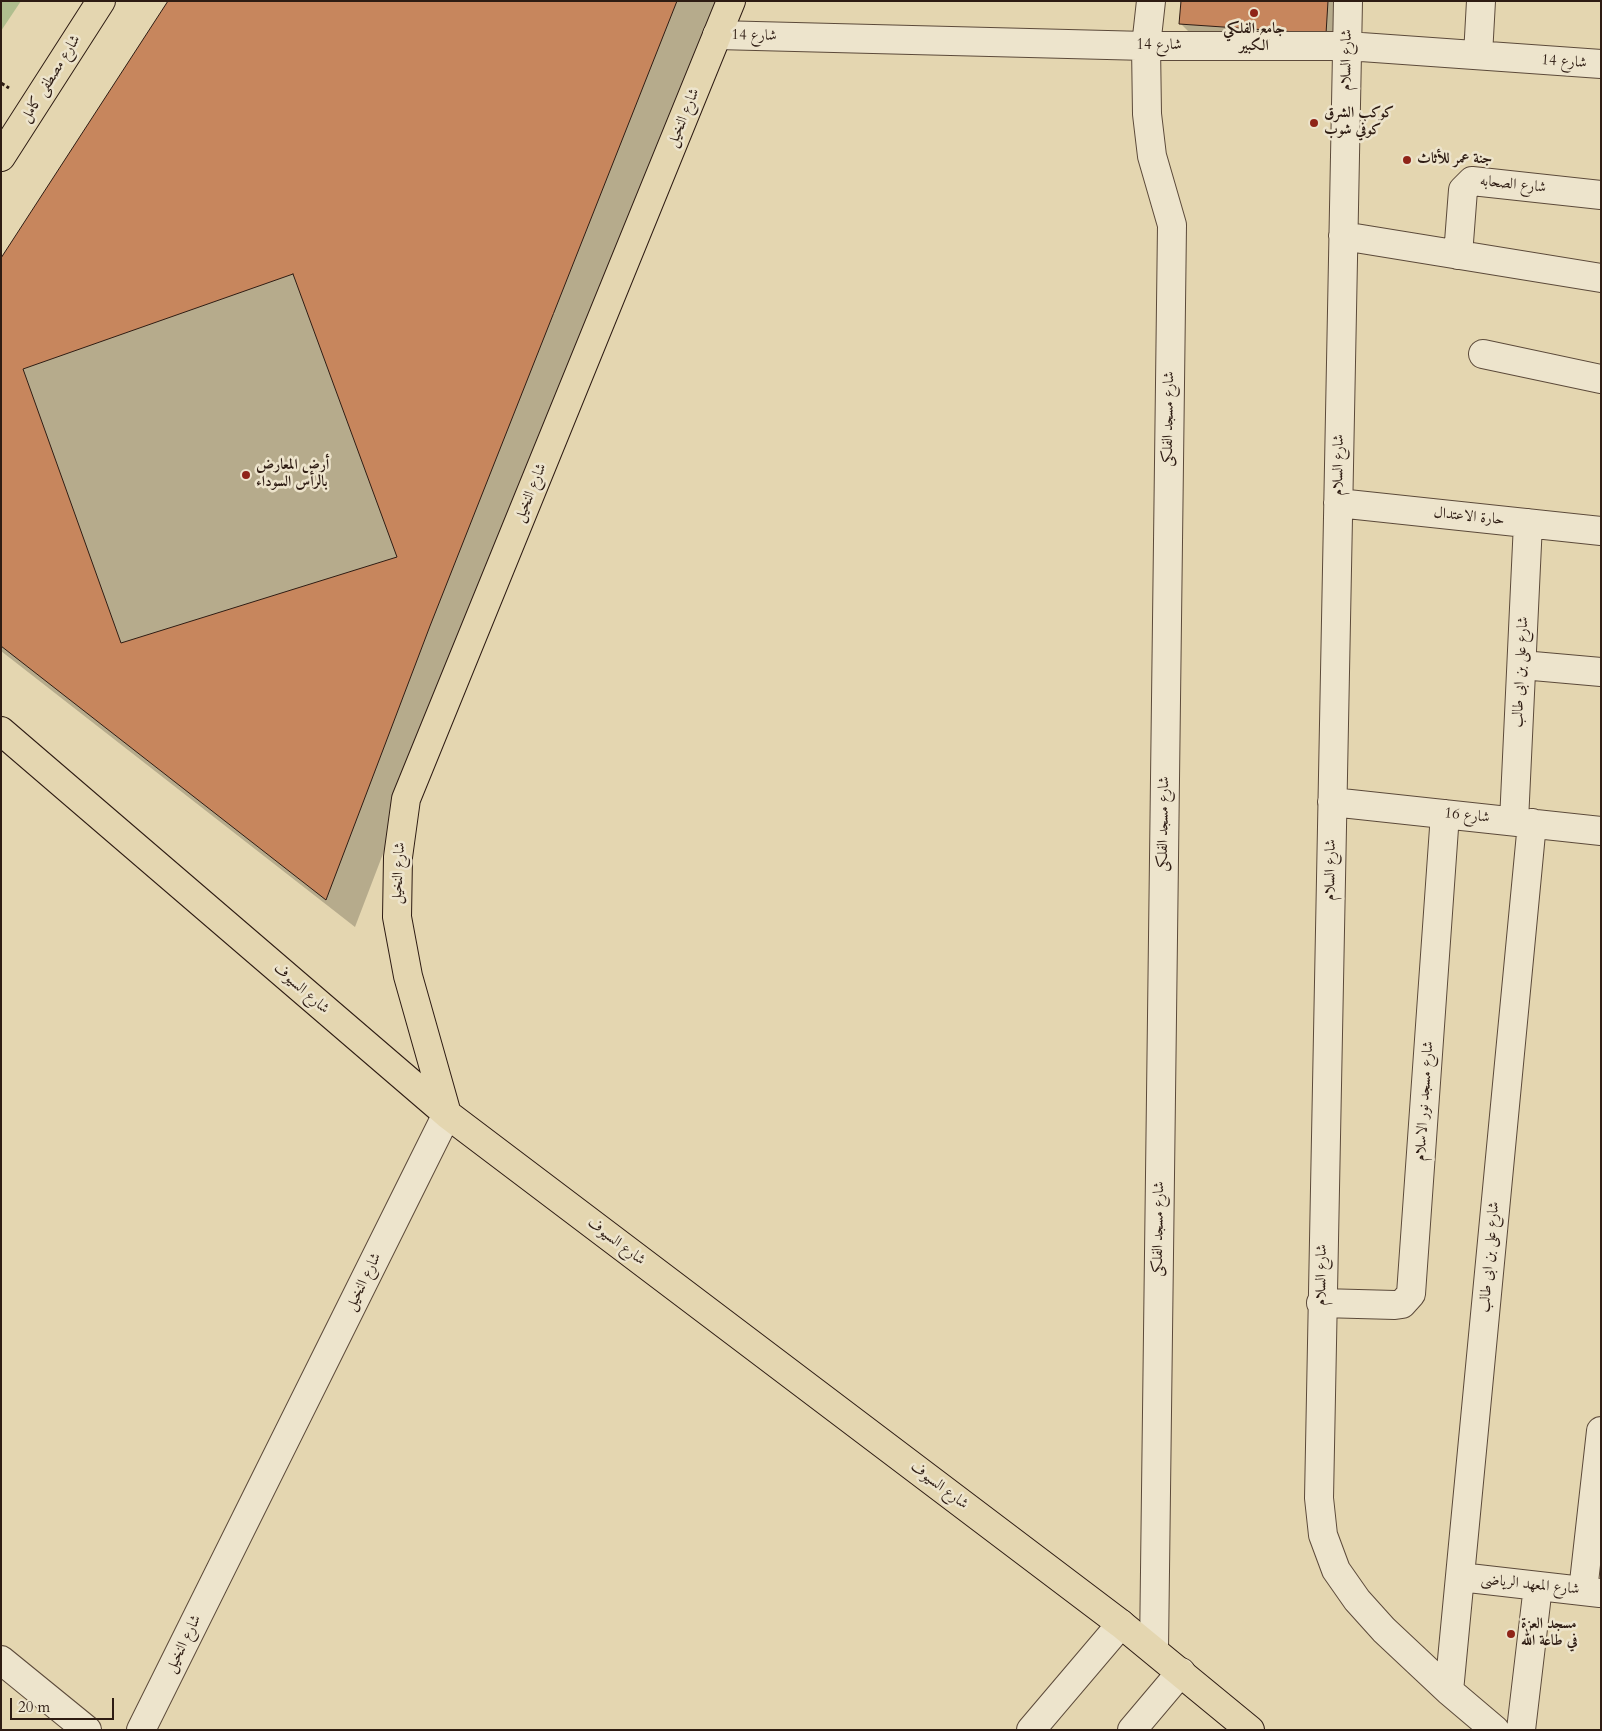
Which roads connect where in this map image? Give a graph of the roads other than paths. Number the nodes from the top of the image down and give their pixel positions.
1 (101, 1) edge
2 (731, 1) edge
3 (1151, 1) edge
4 (1348, 1) edge
5 (1481, 1) edge
6 (717, 35) junction
7 (1146, 46) junction
8 (1347, 46) junction
9 (1478, 55) junction
10 (1601, 64) edge
11 (1, 157) edge
12 (1601, 195) edge
13 (1343, 236) junction
14 (1458, 255) junction
15 (1601, 278) edge
16 (1483, 354) dead end
17 (1601, 379) edge
18 (1338, 503) junction
19 (1528, 523) junction
20 (1601, 531) edge
21 (1522, 664) junction
22 (1601, 672) edge
23 (1, 731) edge
24 (1332, 802) junction
25 (1445, 814) junction
26 (1523, 822) junction
27 (1601, 831) edge
28 (447, 1114) junction
29 (1321, 1303) junction
30 (1601, 1432) edge
31 (1460, 1577) junction
32 (1538, 1586) junction
33 (1592, 1592) edge
34 (1121, 1624) junction
35 (1154, 1649) junction
36 (1, 1660) edge
37 (1181, 1672) junction
38 (1449, 1691) junction
39 (1239, 1726) edge
40 (86, 1730) edge
41 (141, 1730) edge
42 (1031, 1730) edge
43 (1132, 1730) edge
44 (1495, 1730) edge
45 (1521, 1730) edge

1 - 11 main road, شارع مصطفى كامل
2 - 6 main road, شارع النخيل
3 - 7 street, شارع مسجد الفلكى
4 - 8 street, شارع السلام
5 - 9 street
6 - 7 street, شارع 14
6 - 28 main road, شارع النخيل
7 - 8 street, شارع 14
7 - 35 street, شارع مسجد الفلكى
8 - 9 street, شارع 14
8 - 13 street, شارع السلام
9 - 10 street, شارع 14
12 - 14 street, شارع الصحابه
13 - 14 street
13 - 18 street, شارع السلام
14 - 15 street
16 - 17 street
18 - 19 street, حارة الاعتدال
18 - 24 street, شارع السلام
19 - 20 street, حارة الاعتدال
19 - 21 street, شارع على بن ابى طالب
21 - 22 street
21 - 26 street, شارع على بن ابى طالب
23 - 28 main road, شارع السيوف
24 - 25 street, شارع 16
24 - 29 street, شارع السلام
25 - 26 street, شارع 16
25 - 29 street, شارع مسجد نور الاسلام
26 - 27 street, شارع 16
26 - 31 street, شارع على بن ابى طالب
28 - 34 main road, شارع السيوف
28 - 41 street, شارع النخيل
29 - 38 street, شارع السلام
30 - 33 street
31 - 32 street, شارع المعهد الرياضى
31 - 38 street, شارع على بن ابى طالب
32 - 33 street, شارع المعهد الرياضى
32 - 45 street
34 - 35 main road, شارع السيوف
34 - 42 street
35 - 37 main road, شارع السيوف
36 - 40 street
37 - 39 main road, شارع السيوف
37 - 43 street
38 - 44 street, شارع السلام

